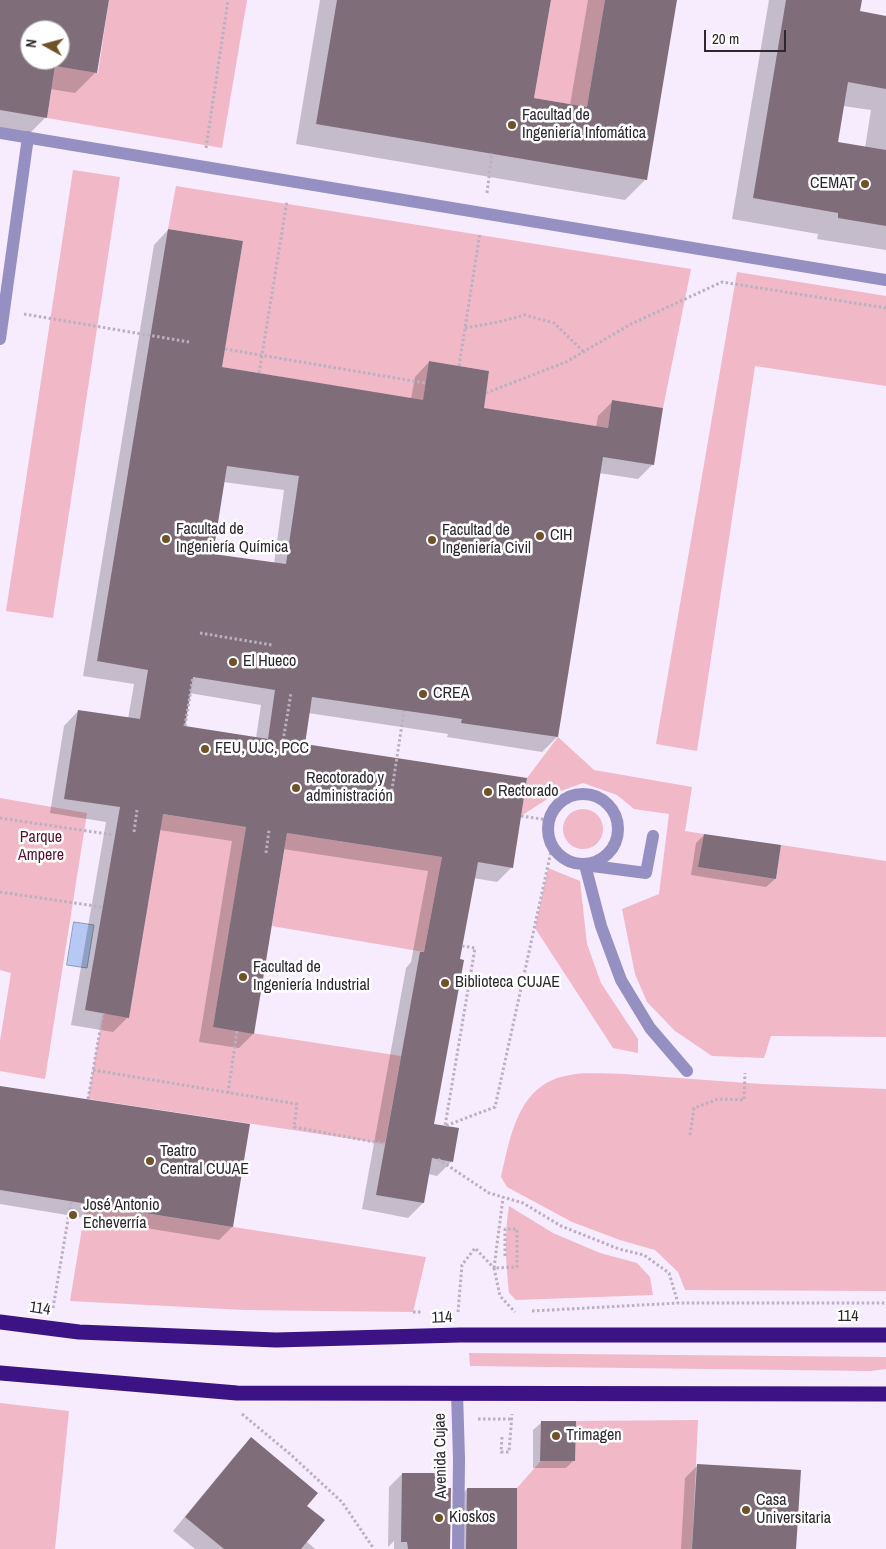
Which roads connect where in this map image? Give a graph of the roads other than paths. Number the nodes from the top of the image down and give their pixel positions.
1 (0, 133) edge
2 (28, 138) junction
3 (886, 280) edge
4 (0, 339) edge
5 (653, 836) dead end
6 (585, 865) junction
7 (687, 1071) dead end
8 (0, 1322) edge
9 (886, 1335) edge
10 (0, 1374) edge
11 (457, 1392) junction
12 (886, 1394) edge
13 (458, 1549) edge

1 - 2 street
2 - 3 street
2 - 4 street
5 - 6 street
6 - 6 street
6 - 7 street
8 - 9 highway, 114
10 - 11 highway
11 - 12 highway
11 - 13 street, Avenida Cujae

